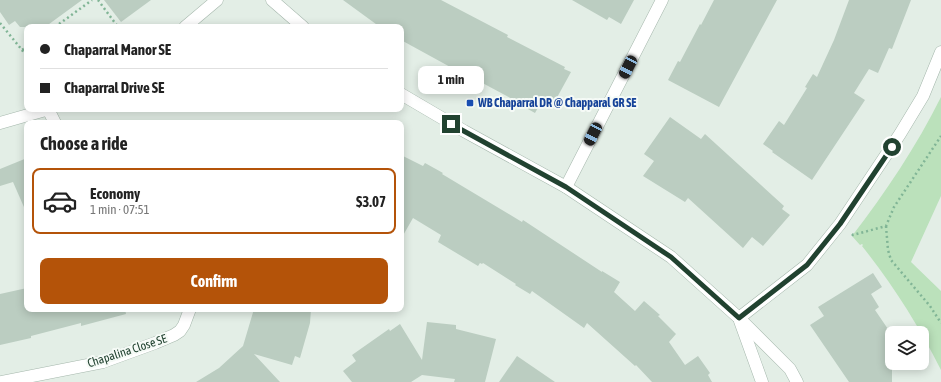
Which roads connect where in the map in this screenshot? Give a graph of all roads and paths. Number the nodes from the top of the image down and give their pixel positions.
1 (92, 0) edge
2 (98, 0) edge
3 (217, 0) edge
4 (272, 0) edge
5 (662, 0) edge
6 (0, 23) edge
7 (59, 24) edge
8 (116, 24) edge
9 (189, 24) edge
10 (300, 24) edge
11 (22, 50) joint
12 (941, 52) edge
13 (24, 53) edge
14 (404, 96) edge
15 (38, 112) edge
16 (0, 123) edge
17 (941, 136) edge
18 (566, 187) junction
19 (840, 224) junction
20 (886, 226) junction
21 (189, 312) edge
22 (739, 318) junction
23 (941, 323) edge
24 (2, 382) edge
25 (762, 382) edge
26 (797, 382) edge

1 - 7 path
2 - 8 path
3 - 9 street
4 - 10 street
5 - 18 street
6 - 11 path
11 - 13 path
12 - 19 street
14 - 18 street
15 - 16 street
17 - 20 path
18 - 22 street
19 - 20 path
19 - 22 street
20 - 23 path
21 - 24 street, Chapalina Close SE
22 - 25 street
22 - 26 street

